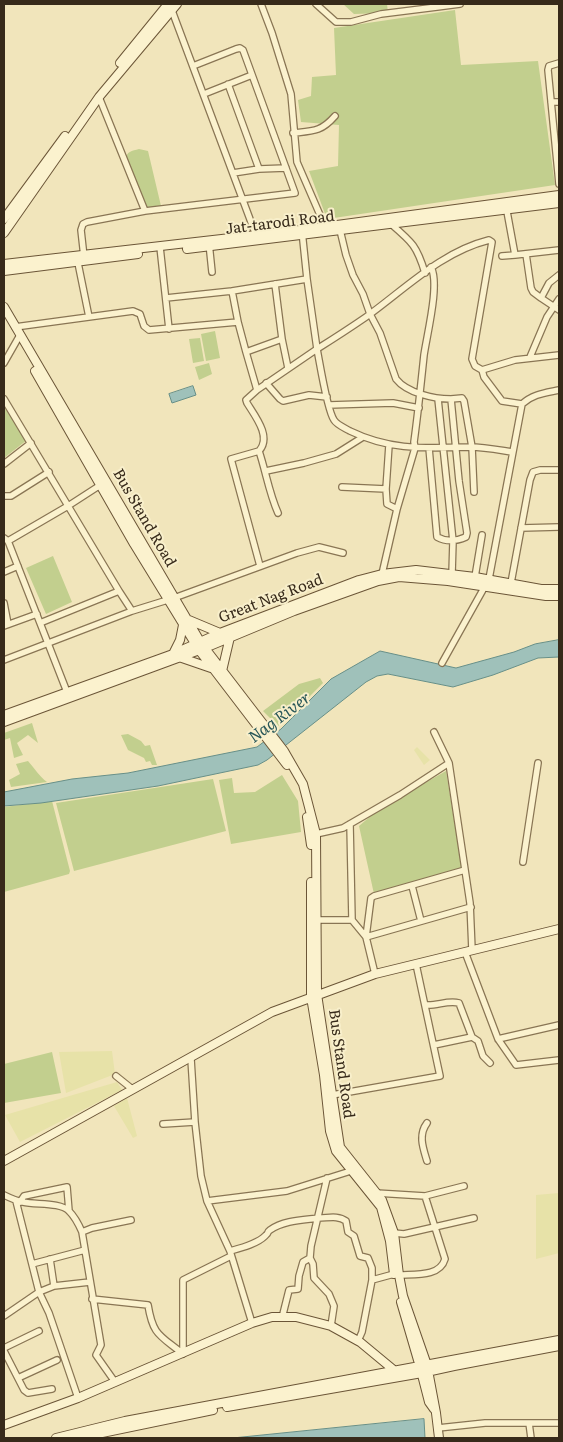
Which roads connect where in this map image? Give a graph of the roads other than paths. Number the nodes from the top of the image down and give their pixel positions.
1 (261, 4) edge
2 (316, 4) edge
3 (460, 4) edge
4 (171, 5) edge
5 (436, 6) edge
6 (559, 63) edge
7 (193, 66) junction
8 (252, 75) junction
9 (228, 84) junction
10 (204, 94) junction
11 (99, 97) junction
12 (551, 102) junction
13 (559, 102) edge
14 (335, 116) dead end
15 (293, 133) junction
16 (286, 168) junction
17 (259, 169) junction
18 (558, 172) edge
19 (233, 173) junction
20 (559, 184) edge
21 (559, 195) edge
22 (243, 199) junction
23 (559, 203) edge
24 (505, 205) junction
25 (145, 211) junction
26 (5, 214) edge
27 (320, 215) dead end
28 (391, 224) junction
29 (340, 230) junction
30 (302, 232) junction
31 (4, 233) edge
32 (257, 238) junction
33 (209, 243) junction
34 (160, 249) junction
35 (559, 250) edge
36 (526, 254) junction
37 (515, 255) junction
38 (502, 256) dead end
39 (81, 259) junction
40 (4, 264) edge
41 (431, 267) junction
42 (4, 271) edge
43 (212, 272) dead end
44 (425, 273) junction
45 (559, 275) edge
46 (306, 279) junction
47 (275, 284) junction
48 (232, 291) junction
49 (166, 298) junction
50 (541, 298) junction
51 (559, 299) edge
52 (4, 307) edge
53 (557, 308) edge
54 (370, 314) junction
55 (4, 317) edge
56 (89, 317) junction
57 (238, 322) junction
58 (15, 327) junction
59 (169, 329) junction
60 (19, 338) junction
61 (282, 340) junction
62 (317, 349) junction
63 (246, 352) junction
64 (559, 355) edge
65 (530, 357) junction
66 (4, 363) edge
67 (288, 368) junction
68 (482, 370) junction
69 (266, 383) junction
70 (257, 390) junction
71 (559, 390) edge
72 (420, 393) junction
73 (327, 397) junction
74 (4, 399) edge
75 (438, 399) junction
76 (451, 399) junction
77 (522, 404) junction
78 (329, 405) junction
79 (418, 408) junction
80 (363, 437) junction
81 (31, 443) junction
82 (389, 445) junction
83 (472, 447) junction
84 (415, 448) junction
85 (430, 448) junction
86 (443, 448) junction
87 (456, 448) junction
88 (259, 451) junction
89 (512, 452) junction
90 (4, 464) edge
91 (559, 470) edge
92 (266, 471) junction
93 (49, 472) junction
94 (103, 483) junction
95 (342, 487) dead end
96 (386, 489) junction
97 (474, 492) dead end
98 (4, 496) edge
99 (68, 506) junction
100 (397, 509) junction
101 (278, 513) dead end
102 (559, 527) edge
103 (522, 528) junction
104 (482, 536) dead end
105 (6, 540) edge
106 (453, 541) junction
107 (343, 553) dead end
108 (18, 566) junction
109 (260, 566) junction
110 (4, 572) edge
111 (382, 574) junction
112 (452, 574) junction
113 (474, 577) junction
114 (488, 579) junction
115 (512, 583) junction
116 (484, 587) junction
117 (559, 589) edge
118 (119, 591) junction
119 (559, 596) edge
120 (171, 599) junction
121 (4, 603) edge
122 (132, 612) junction
123 (37, 614) junction
124 (186, 622) junction
125 (40, 623) junction
126 (6, 625) edge
127 (220, 633) junction
128 (230, 637) junction
129 (48, 643) junction
130 (200, 647) junction
131 (176, 655) junction
132 (4, 660) edge
133 (442, 662) dead end
134 (212, 669) junction
135 (222, 671) junction
136 (67, 692) junction
137 (4, 715) edge
138 (4, 722) edge
139 (434, 732) dead end
140 (270, 737) junction
141 (282, 753) junction
142 (538, 763) dead end
143 (449, 764) junction
144 (350, 824) junction
145 (316, 834) junction
146 (523, 862) dead end
147 (465, 870) junction
148 (412, 886) junction
149 (470, 907) junction
150 (352, 920) junction
151 (313, 921) junction
152 (421, 921) junction
153 (559, 929) edge
154 (366, 937) junction
155 (469, 951) junction
156 (416, 964) junction
157 (374, 974) junction
158 (314, 995) junction
159 (426, 1005) junction
160 (559, 1025) edge
161 (472, 1036) junction
162 (498, 1039) junction
163 (434, 1045) junction
164 (190, 1059) junction
165 (559, 1060) edge
166 (490, 1063) dead end
167 (116, 1076) dead end
168 (131, 1088) dead end
169 (332, 1095) junction
170 (195, 1122) junction
171 (427, 1123) dead end
172 (163, 1124) dead end
173 (4, 1161) edge
174 (427, 1161) dead end
175 (354, 1170) junction
176 (327, 1178) junction
177 (464, 1186) dead end
178 (376, 1193) junction
179 (4, 1196) edge
180 (425, 1196) junction
181 (206, 1200) junction
182 (18, 1201) junction
183 (69, 1211) junction
184 (474, 1218) dead end
185 (318, 1219) junction
186 (131, 1220) dead end
187 (435, 1227) junction
188 (82, 1232) junction
189 (394, 1233) junction
190 (85, 1250) junction
191 (230, 1254) junction
192 (310, 1258) junction
193 (50, 1259) junction
194 (32, 1264) junction
195 (396, 1275) junction
196 (372, 1280) junction
197 (90, 1282) junction
198 (54, 1286) junction
199 (39, 1292) junction
200 (92, 1299) junction
201 (4, 1316) edge
202 (282, 1318) junction
203 (252, 1323) junction
204 (330, 1326) junction
205 (39, 1331) dead end
206 (559, 1340) edge
207 (358, 1341) junction
208 (559, 1346) edge
209 (4, 1349) edge
210 (183, 1354) junction
211 (56, 1360) dead end
212 (424, 1369) junction
213 (393, 1376) junction
214 (18, 1378) junction
215 (115, 1382) junction
216 (52, 1390) dead end
217 (78, 1398) junction
218 (529, 1423) junction
219 (559, 1423) edge
220 (4, 1425) edge
221 (438, 1428) junction
222 (56, 1438) edge
223 (78, 1438) edge
224 (439, 1438) edge
225 (531, 1438) edge

1 - 15 street
2 - 5 street
3 - 5 street
4 - 7 street
4 - 11 main road
4 - 26 main road
6 - 12 street
7 - 8 street
7 - 10 street
8 - 9 street
8 - 16 street
9 - 10 street
9 - 17 street
10 - 19 street
11 - 25 street
11 - 31 main road
12 - 13 street
12 - 18 street
14 - 15 street
15 - 27 street
16 - 17 street
16 - 22 street
17 - 19 street
18 - 20 street
19 - 22 street
21 - 24 main road
22 - 25 street
22 - 32 street
23 - 24 main road, Jat-tarodi Road
24 - 28 main road, Jat-tarodi Road
24 - 30 main road
24 - 37 street
25 - 39 street
28 - 29 main road, Jat-tarodi Road
28 - 44 street
29 - 30 main road, Jat-tarodi Road
29 - 54 street
30 - 32 main road, Jat-tarodi Road
30 - 46 street
32 - 33 main road, Jat-tarodi Road
33 - 34 main road, Jat-tarodi Road
33 - 43 street
34 - 39 main road, Jat-tarodi Road
34 - 49 street
35 - 36 street
36 - 37 street
36 - 50 street
37 - 38 street
39 - 40 main road
39 - 42 main road, Jat-tarodi Road
39 - 56 street
41 - 44 street
41 - 68 street
41 - 72 street
44 - 54 street
45 - 50 street
46 - 47 street
46 - 62 street
47 - 48 street
47 - 61 street
48 - 49 street
48 - 57 street
49 - 59 street
50 - 53 street
51 - 53 street
52 - 58 main road, Bus Stand Road
53 - 65 street
54 - 62 street
54 - 72 street
55 - 60 main road
56 - 58 street
56 - 59 street
57 - 59 street
57 - 63 street
58 - 60 main road, Bus Stand Road
60 - 66 street
60 - 94 main road, Bus Stand Road
61 - 63 street
61 - 67 street
62 - 67 street
62 - 73 street
63 - 70 street
64 - 65 street
65 - 68 street
67 - 69 street
68 - 77 street
69 - 70 street
69 - 73 street
70 - 88 street
71 - 77 street
72 - 75 street
72 - 79 street
73 - 78 street
74 - 81 street
75 - 76 street
75 - 86 street
76 - 83 street
76 - 87 street
77 - 89 street
78 - 79 street
78 - 80 street
79 - 84 street
80 - 82 street
80 - 92 street
81 - 90 street
81 - 93 street
82 - 84 street
82 - 96 street
83 - 87 street
83 - 89 street
83 - 97 street
84 - 85 street
84 - 100 street
85 - 86 street
85 - 106 street
86 - 87 street
86 - 106 street
87 - 106 street
88 - 92 street
88 - 109 street
89 - 114 street
91 - 103 street
92 - 101 street
93 - 98 street
93 - 99 street
94 - 99 street
94 - 120 main road, Bus Stand Road
95 - 96 street
96 - 100 street
99 - 105 street
99 - 118 street
100 - 111 street
102 - 103 street
103 - 115 street
104 - 113 street
105 - 108 street
106 - 112 street
107 - 109 street
108 - 110 street
108 - 123 street
109 - 120 street
111 - 112 main road, Great Nag Road
111 - 127 main road, Great Nag Road
112 - 113 main road, Great Nag Road
113 - 114 main road, Great Nag Road
114 - 115 main road, Great Nag Road
114 - 116 street
115 - 117 main road, Great Nag Road
116 - 119 main road, Great Nag Road
116 - 128 main road, Great Nag Road
116 - 133 street
118 - 122 street
118 - 125 street
120 - 122 street
120 - 124 main road, Bus Stand Road
121 - 126 street
122 - 129 street
123 - 125 street
123 - 126 street
124 - 127 main road
124 - 130 main road, Bus Stand Road
124 - 131 main road
125 - 129 street
127 - 130 main road, Great Nag Road
128 - 130 main road, Great Nag Road
128 - 135 main road
129 - 132 street
129 - 136 street
130 - 131 main road, Great Nag Road
130 - 134 main road
130 - 135 main road, Bus Stand Road
131 - 134 main road
131 - 136 main road, Great Nag Road
131 - 138 main road, Great Nag Road
134 - 140 main road
135 - 140 main road, Bus Stand Road
136 - 137 main road, Great Nag Road
139 - 143 street
140 - 141 main road
141 - 145 main road, Bus Stand Road
141 - 151 main road
142 - 146 street
143 - 144 street
143 - 147 street
144 - 145 street
144 - 150 street
145 - 151 main road, Bus Stand Road
147 - 148 street
147 - 149 street
148 - 152 street
148 - 154 street
149 - 152 street
149 - 155 street
150 - 151 street
150 - 154 street
151 - 158 main road, Bus Stand Road
152 - 154 street
153 - 155 main road
154 - 157 street
155 - 156 main road
155 - 162 street
156 - 157 main road
156 - 159 street
157 - 158 main road
158 - 164 main road
158 - 169 main road, Bus Stand Road
158 - 175 main road
159 - 161 street
159 - 163 street
160 - 162 street
161 - 163 street
161 - 166 street
162 - 165 street
163 - 169 street
164 - 170 street
164 - 173 main road
167 - 168 street
169 - 175 main road, Bus Stand Road
170 - 172 street
170 - 181 street
171 - 174 street
175 - 176 street
175 - 178 main road, Bus Stand Road
175 - 195 main road
176 - 181 street
176 - 185 street
177 - 180 street
178 - 180 street
178 - 189 main road, Bus Stand Road
179 - 182 street
180 - 187 street
181 - 191 street
182 - 183 street
182 - 183 street
182 - 194 street
183 - 188 street
184 - 187 street
185 - 191 street
185 - 192 street
185 - 196 street
186 - 188 street
187 - 189 street
187 - 195 street
188 - 190 street
189 - 195 main road, Bus Stand Road
190 - 193 street
190 - 197 street
191 - 203 street
191 - 210 street
192 - 202 street
192 - 204 street
193 - 194 street
193 - 198 street
194 - 199 street
195 - 196 street
195 - 212 main road, Bus Stand Road
196 - 207 street
197 - 198 street
197 - 200 street
198 - 199 street
199 - 201 street
199 - 217 street
200 - 210 street
200 - 215 street
202 - 203 main road
202 - 204 main road
203 - 210 main road
204 - 207 main road
205 - 209 street
206 - 212 main road
207 - 213 main road
208 - 212 main road
209 - 214 street
210 - 215 main road
211 - 214 street
212 - 213 main road
212 - 221 main road, Bus Stand Road
213 - 222 main road
213 - 223 main road
214 - 216 street
215 - 217 main road
217 - 220 main road
218 - 219 street
218 - 221 street
218 - 225 street
221 - 224 main road

